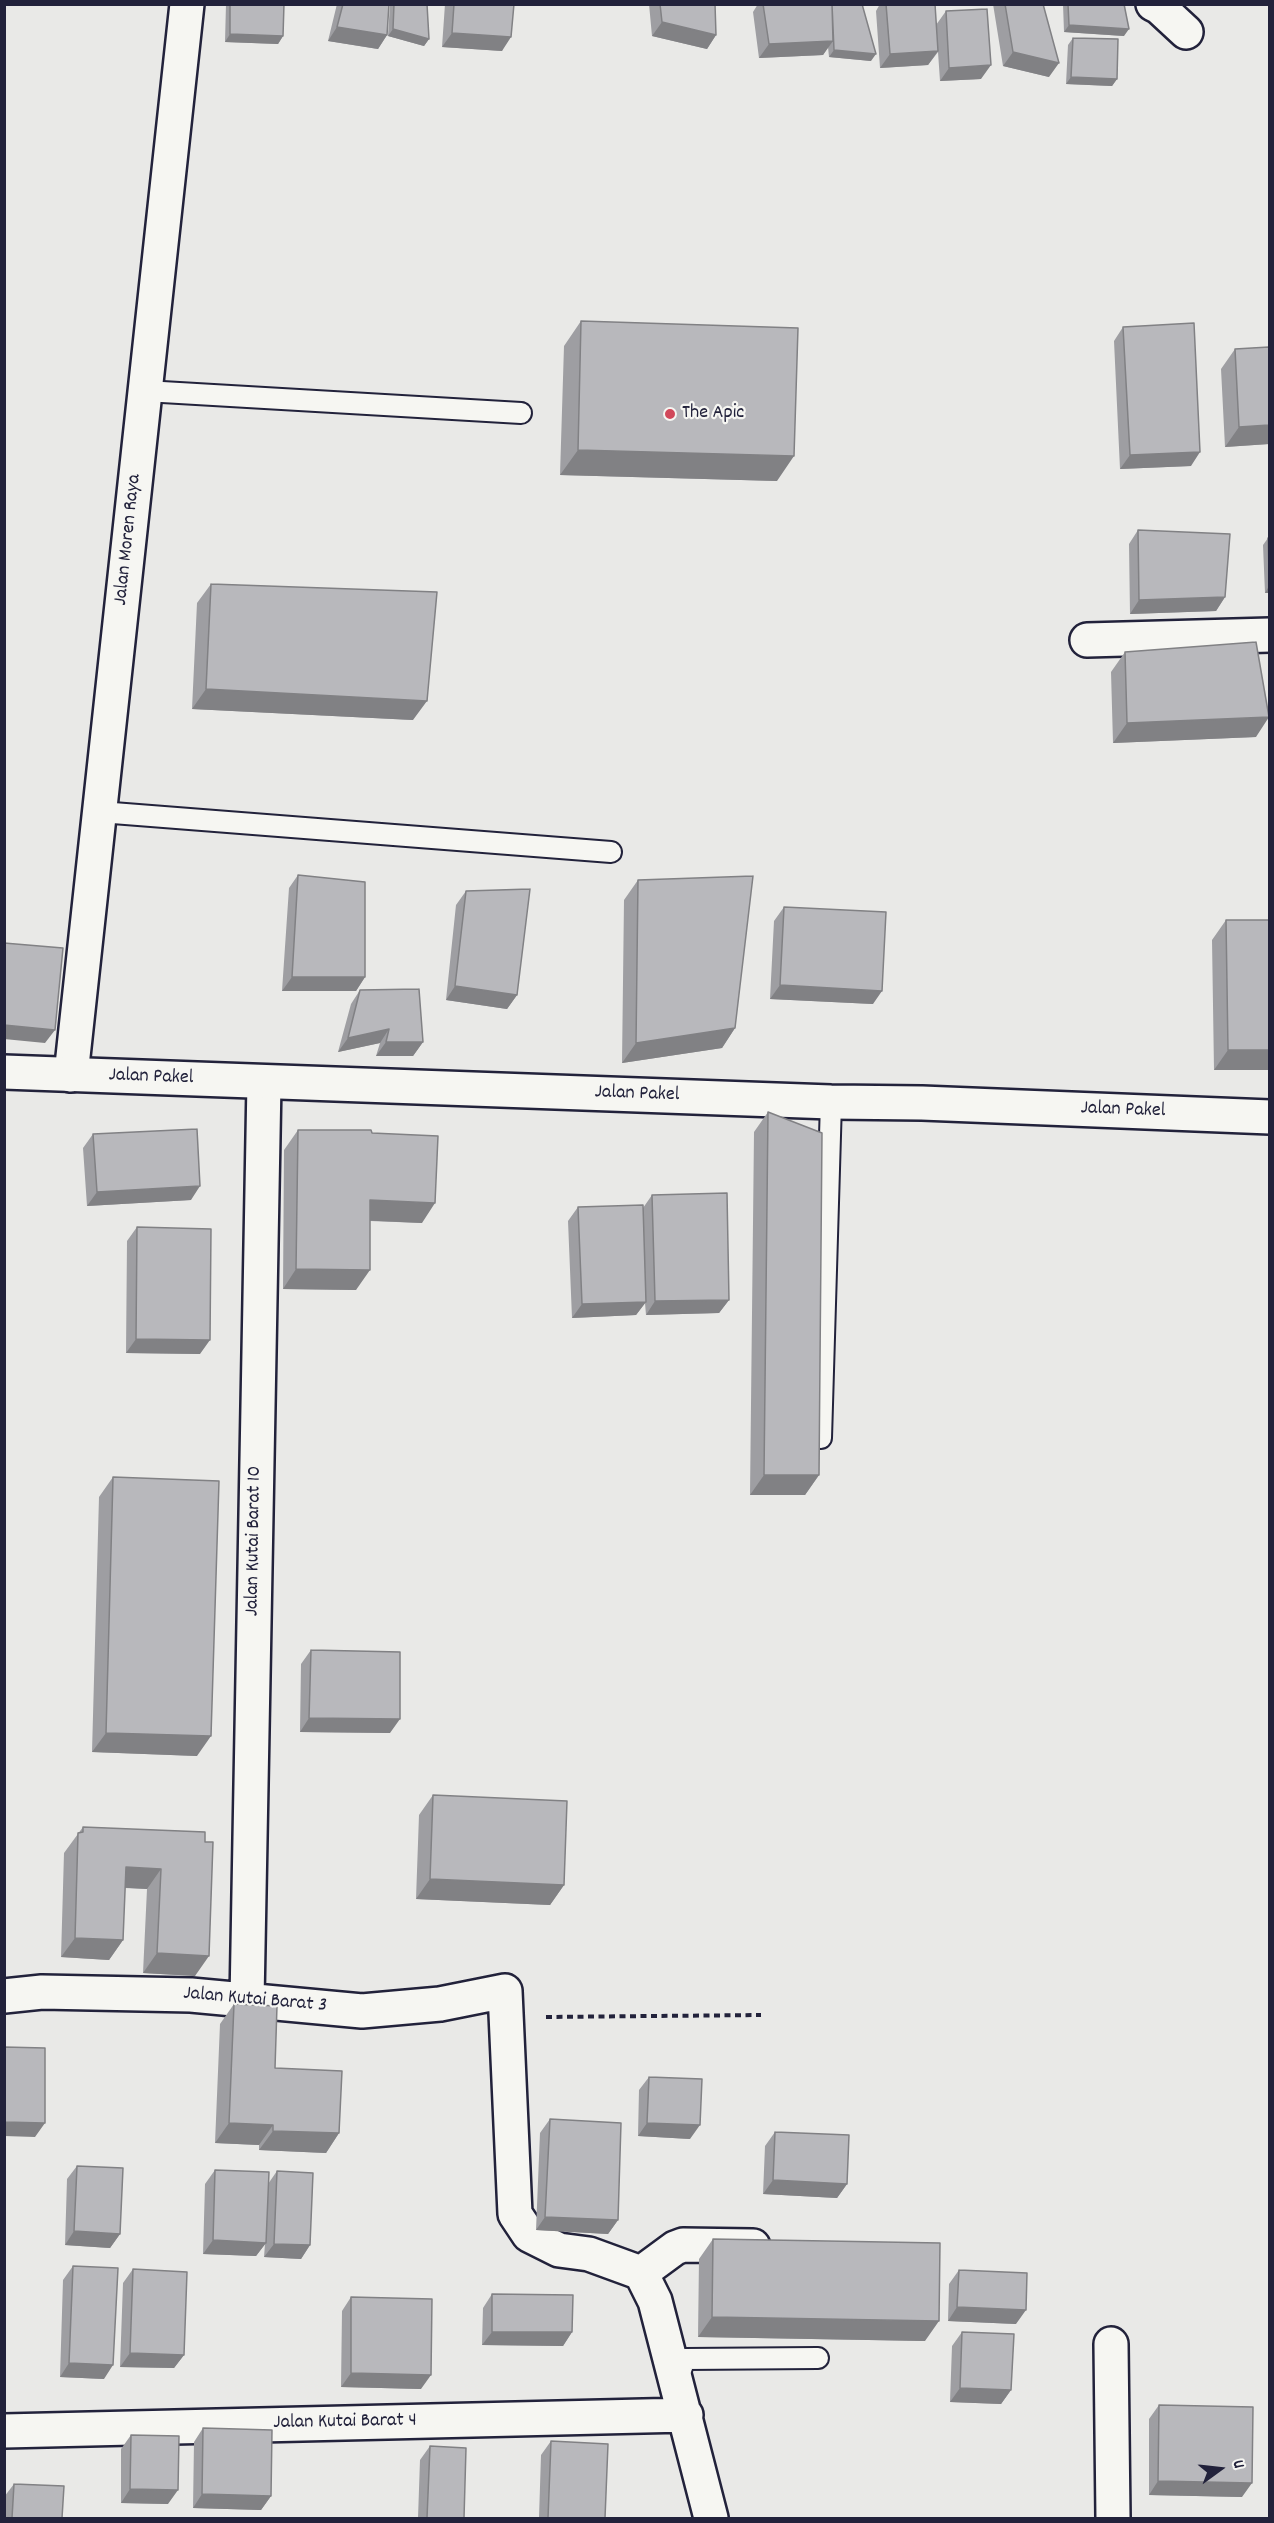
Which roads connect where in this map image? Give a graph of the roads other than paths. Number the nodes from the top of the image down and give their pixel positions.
1 (187, 4) edge
2 (1153, 4) edge
3 (1186, 32) dead end
4 (145, 391) junction
5 (521, 413) dead end
6 (1269, 636) edge
7 (1087, 640) dead end
8 (100, 812) junction
9 (611, 852) dead end
10 (4, 1072) edge
11 (71, 1074) junction
12 (264, 1082) junction
13 (837, 1102) junction
14 (1269, 1117) edge
15 (822, 1438) edge
16 (4, 1996) edge
17 (246, 2000) junction
18 (787, 2247) edge
19 (641, 2273) junction
20 (1111, 2344) dead end
21 (818, 2358) dead end
22 (678, 2380) junction
23 (686, 2415) junction
24 (4, 2431) edge
25 (711, 2518) edge
26 (1113, 2518) edge

1 - 4 street, Jalan Moren Raya
2 - 3 street
4 - 5 lane
4 - 8 street, Jalan Moren Raya
6 - 7 street
8 - 9 lane
8 - 11 street, Jalan Moren Raya
10 - 11 street, Jalan Pakel
11 - 12 street, Jalan Pakel
12 - 13 street, Jalan Pakel
12 - 17 street, Jalan Kutai Barat 10
13 - 14 street, Jalan Pakel
13 - 15 lane
16 - 17 street, Jalan Kutai Barat 3
17 - 19 street, Jalan Kutai Barat 3
18 - 19 street
19 - 22 street
20 - 26 street
21 - 22 lane
22 - 23 street
23 - 24 street, Jalan Kutai Barat 4
23 - 25 street

